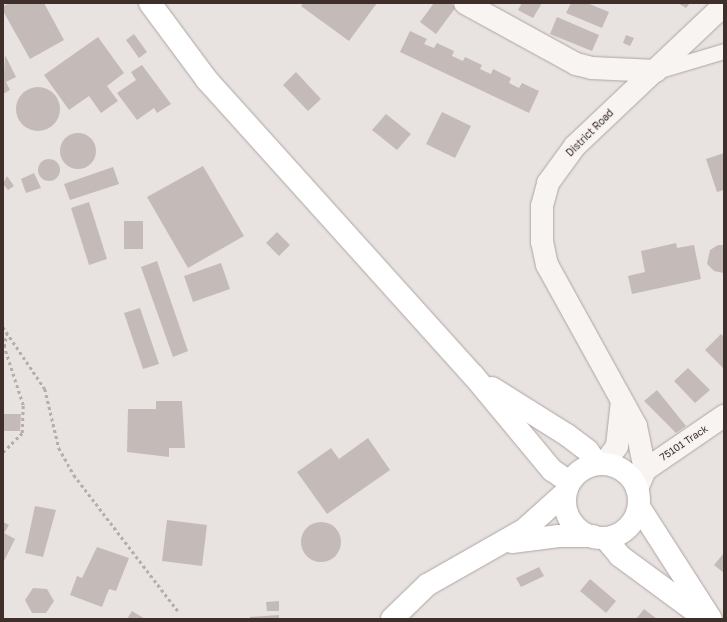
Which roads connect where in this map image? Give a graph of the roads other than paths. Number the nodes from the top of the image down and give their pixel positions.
1 (150, 3) edge
2 (465, 3) edge
3 (724, 5) edge
4 (724, 51) edge
5 (656, 71) junction
6 (473, 375) junction
7 (622, 401) junction
8 (724, 416) edge
9 (600, 464) junction
10 (567, 488) junction
11 (640, 489) junction
12 (599, 537) junction
13 (499, 545) junction
14 (392, 619) edge
15 (705, 619) edge
16 (710, 619) edge

1 - 6 street
2 - 5 street
3 - 5 street, District Road
4 - 5 lane
5 - 7 street, District Road
6 - 9 street
6 - 10 street
7 - 9 street
7 - 11 street, District Road
8 - 11 street, 75101 Track
9 - 10 street
9 - 11 street
10 - 12 street
10 - 13 street
11 - 12 street
11 - 16 street
12 - 13 street
12 - 15 street
13 - 14 street

